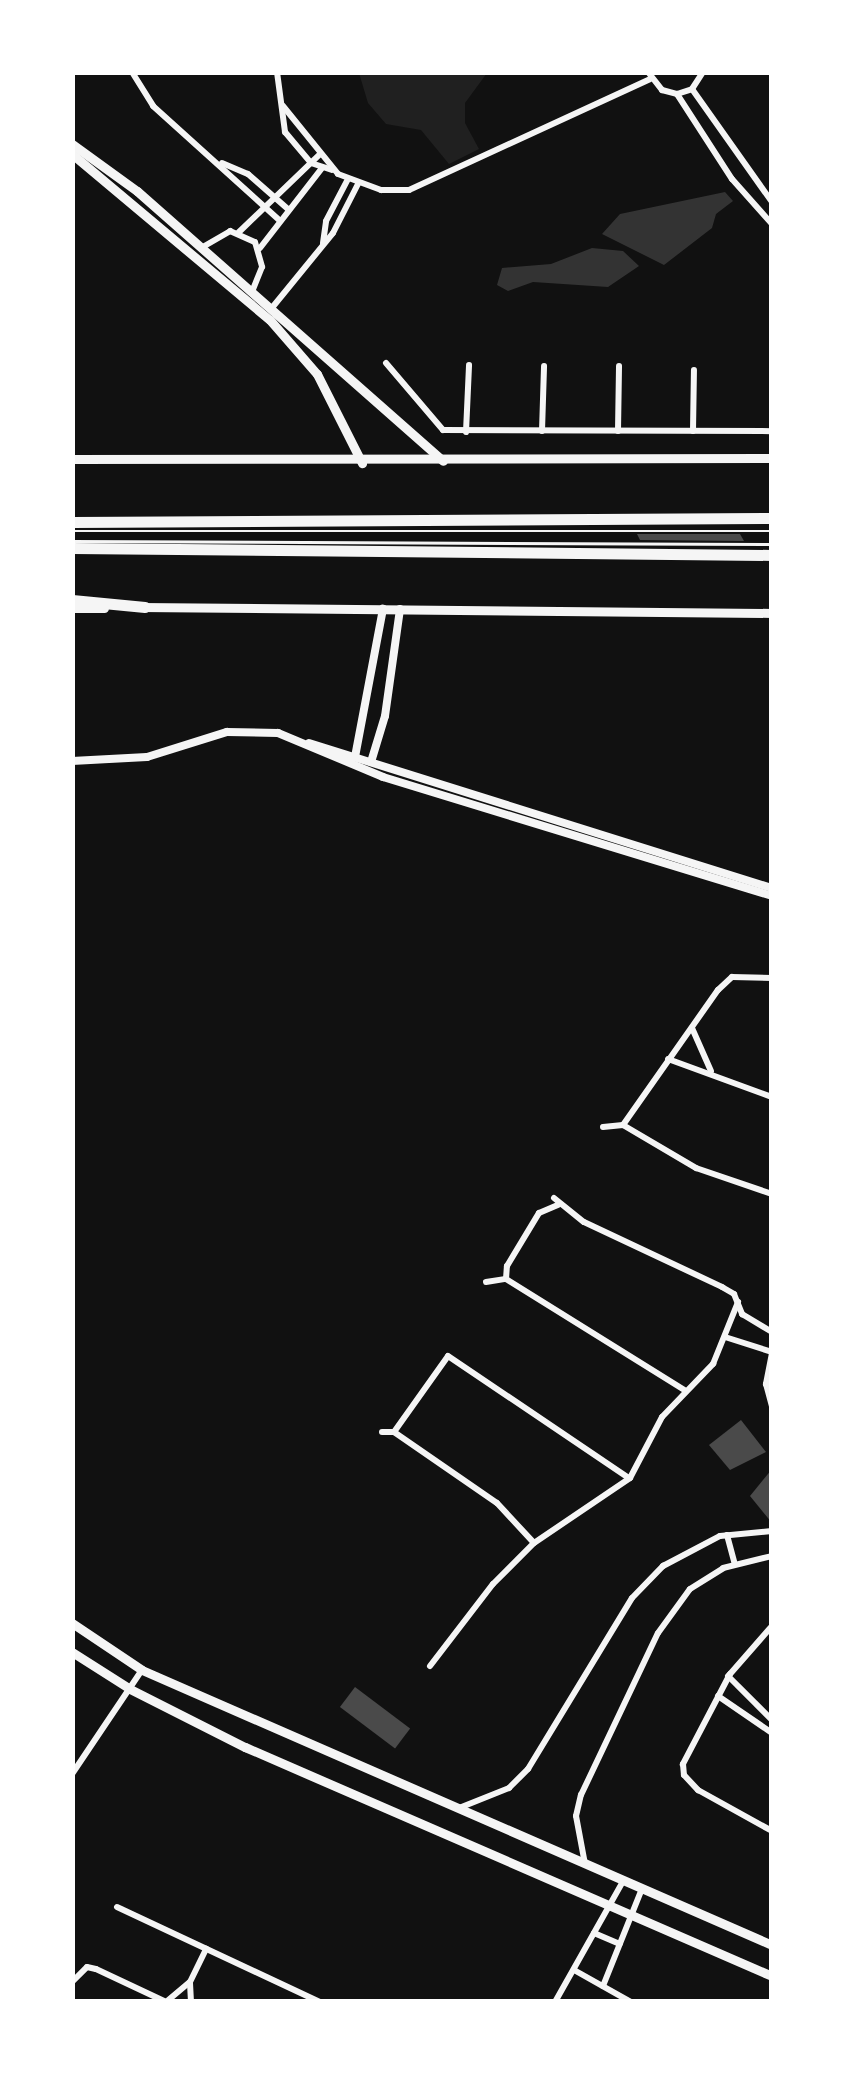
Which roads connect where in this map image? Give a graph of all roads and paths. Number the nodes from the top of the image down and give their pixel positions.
1 (132, 72) edge
2 (277, 72) edge
3 (703, 72) edge
4 (649, 76) edge
5 (692, 89) junction
6 (678, 94) junction
7 (284, 106) junction
8 (72, 144) edge
9 (72, 154) edge
10 (320, 154) junction
11 (328, 160) junction
12 (221, 162) junction
13 (311, 163) junction
14 (321, 169) junction
15 (334, 170) junction
16 (348, 178) junction
17 (358, 184) junction
18 (275, 197) junction
19 (772, 202) edge
20 (266, 208) junction
21 (288, 209) junction
22 (278, 220) junction
23 (772, 224) edge
24 (239, 232) junction
25 (322, 245) junction
26 (201, 248) junction
27 (260, 250) junction
28 (252, 292) junction
29 (271, 309) junction
30 (386, 363) dead end
31 (470, 364) dead end
32 (544, 366) dead end
33 (619, 366) dead end
34 (694, 370) dead end
35 (618, 431) junction
36 (693, 431) junction
37 (466, 432) junction
38 (542, 432) junction
39 (772, 432) edge
40 (772, 458) edge
41 (72, 459) edge
42 (443, 461) junction
43 (362, 463) junction
44 (772, 518) edge
45 (72, 522) edge
46 (72, 531) edge
47 (772, 531) edge
48 (72, 540) edge
49 (772, 544) edge
50 (72, 548) edge
51 (772, 555) edge
52 (72, 600) edge
53 (144, 607) junction
54 (72, 608) edge
55 (383, 609) junction
56 (400, 610) junction
57 (772, 613) edge
58 (368, 713) junction
59 (385, 716) junction
60 (354, 760) junction
61 (72, 761) edge
62 (369, 766) junction
63 (580, 829) junction
64 (574, 839) junction
65 (709, 870) junction
66 (708, 881) junction
67 (772, 888) edge
68 (772, 896) edge
69 (772, 978) edge
70 (692, 1027) junction
71 (668, 1059) junction
72 (712, 1072) junction
73 (772, 1097) edge
74 (624, 1125) junction
75 (602, 1127) dead end
76 (772, 1194) edge
77 (506, 1279) junction
78 (486, 1282) dead end
79 (738, 1302) junction
80 (772, 1332) edge
81 (725, 1337) junction
82 (772, 1352) edge
83 (686, 1392) junction
84 (772, 1406) edge
85 (382, 1432) dead end
86 (394, 1432) junction
87 (630, 1478) junction
88 (772, 1531) edge
89 (728, 1535) junction
90 (534, 1544) junction
91 (772, 1556) edge
92 (734, 1564) junction
93 (72, 1623) edge
94 (772, 1626) edge
95 (72, 1652) edge
96 (430, 1666) dead end
97 (142, 1670) junction
98 (728, 1676) junction
99 (130, 1689) junction
100 (718, 1696) junction
101 (772, 1720) edge
102 (772, 1732) edge
103 (72, 1774) edge
104 (459, 1808) junction
105 (772, 1831) edge
106 (585, 1866) junction
107 (622, 1882) junction
108 (641, 1891) junction
109 (609, 1906) junction
110 (117, 1907) dead end
111 (630, 1916) junction
112 (594, 1933) junction
113 (620, 1944) junction
114 (772, 1945) edge
115 (206, 1949) junction
116 (574, 1970) junction
117 (772, 1976) edge
118 (72, 1982) edge
119 (190, 1982) junction
120 (603, 1986) junction
121 (166, 2002) edge
122 (192, 2002) edge
123 (320, 2002) edge
124 (554, 2002) edge
125 (631, 2002) edge

1 - 12 street
2 - 7 street
3 - 5 street
4 - 6 street
4 - 17 street
5 - 6 street
5 - 19 street
6 - 23 street
7 - 10 street
7 - 13 street
8 - 26 main road
9 - 43 main road
10 - 11 street
10 - 13 street
11 - 14 street
11 - 15 street
12 - 18 street
12 - 20 street
13 - 14 street
13 - 18 street
14 - 15 street
14 - 21 street
15 - 16 street
16 - 17 street
16 - 25 street
17 - 25 street
18 - 20 street
18 - 21 street
20 - 22 street
20 - 24 street
21 - 22 street
22 - 27 street
24 - 26 street
24 - 27 street
25 - 29 street
26 - 28 main road
27 - 28 street
28 - 29 main road
29 - 42 main road
30 - 37 street
31 - 37 street
32 - 38 street
33 - 35 street
34 - 36 street
35 - 36 street
35 - 38 street
36 - 39 street
37 - 38 street
40 - 42 main road
41 - 43 main road
42 - 43 main road
44 - 45 highway
46 - 47 lane
48 - 49 lane
50 - 51 highway
52 - 53 highway
53 - 54 main road
53 - 55 main road
55 - 56 main road
55 - 58 street
56 - 57 main road
56 - 59 street
58 - 59 street
58 - 60 street
59 - 62 street
60 - 61 street
60 - 62 street
62 - 63 street
62 - 64 street
63 - 64 street
63 - 65 street
64 - 66 street
65 - 66 street
65 - 67 street
66 - 68 street
69 - 70 street
70 - 71 street
70 - 72 street
71 - 72 street
71 - 74 street
72 - 73 street
74 - 75 street
74 - 76 street
77 - 78 street
77 - 79 street
77 - 83 street
79 - 80 street
79 - 81 street
81 - 82 street
81 - 83 street
82 - 84 street
83 - 87 street
85 - 86 street
86 - 87 street
86 - 90 street
87 - 90 street
88 - 89 street
89 - 92 street
89 - 104 street
90 - 96 street
91 - 92 street
92 - 106 street
93 - 97 main road
94 - 98 street
95 - 99 main road
97 - 99 street
97 - 104 main road
98 - 100 street
98 - 101 street
99 - 103 street
99 - 109 main road
100 - 102 street
100 - 105 street
104 - 106 main road
106 - 107 main road
107 - 108 main road
107 - 109 street
108 - 111 street
108 - 114 main road
109 - 111 main road
109 - 112 street
110 - 115 street
111 - 113 street
111 - 117 main road
112 - 113 street
112 - 116 street
113 - 120 street
115 - 119 street
115 - 123 street
116 - 120 street
116 - 124 street
118 - 121 street
119 - 121 street
119 - 122 street
120 - 125 street

